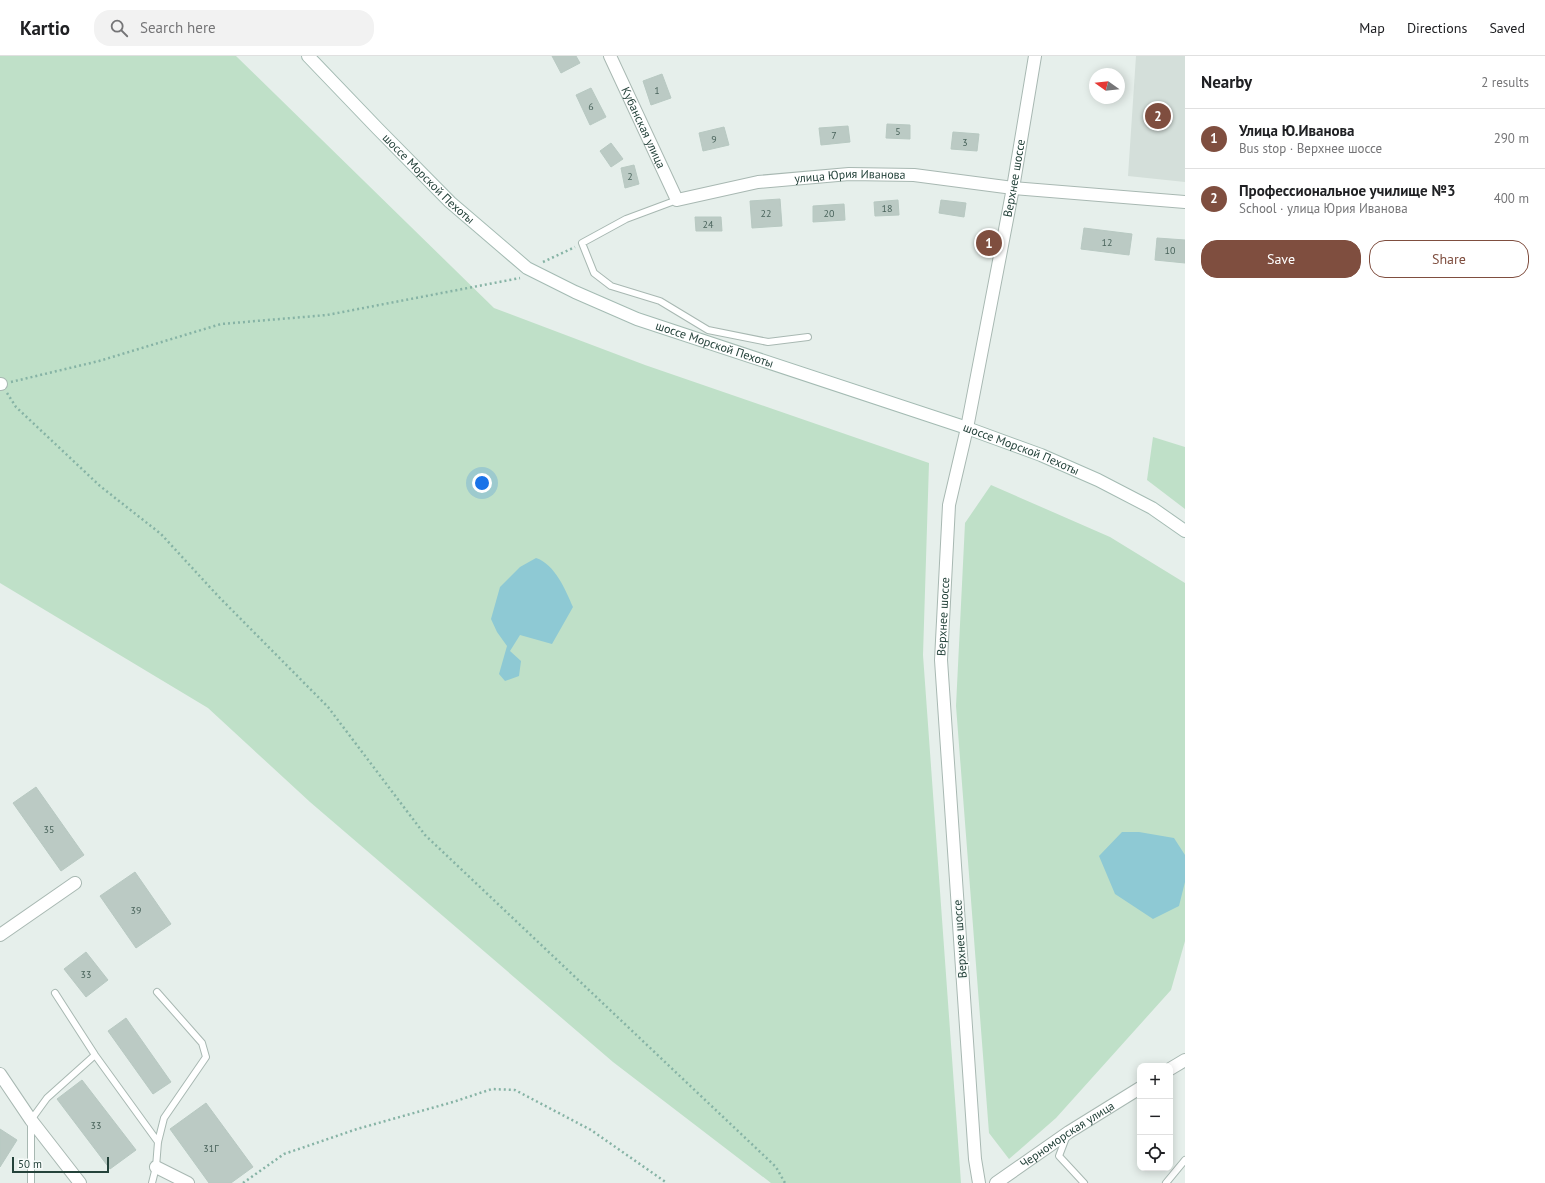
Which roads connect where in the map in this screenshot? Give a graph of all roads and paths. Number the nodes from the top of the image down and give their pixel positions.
1 (308, 56) edge
2 (610, 56) edge
3 (1035, 56) edge
4 (1013, 188) junction
5 (677, 200) junction
6 (1185, 202) edge
7 (582, 243) junction
8 (537, 265) dead end
9 (521, 278) dead end
10 (808, 337) dead end
11 (0, 384) edge
12 (967, 428) junction
13 (1185, 531) edge
14 (75, 883) dead end
15 (0, 935) edge
16 (157, 992) dead end
17 (55, 993) dead end
18 (95, 1055) junction
19 (1185, 1060) edge
20 (1173, 1067) edge
21 (0, 1074) edge
22 (1137, 1090) edge
23 (31, 1120) junction
24 (1069, 1132) junction
25 (158, 1142) junction
26 (1185, 1160) edge
27 (156, 1167) junction
28 (31, 1183) edge
29 (80, 1183) edge
30 (152, 1183) edge
31 (188, 1183) edge
32 (243, 1183) edge
33 (667, 1183) edge
34 (785, 1183) edge
35 (979, 1183) edge
36 (996, 1183) edge
37 (1084, 1183) edge
38 (1166, 1183) edge

1 - 12 street, шоссе Морской Пехоты
2 - 5 street, Кубанская улица
3 - 4 street, Верхнее шоссе
4 - 5 street, улица Юрия Иванова
4 - 6 street, улица Юрия Иванова
4 - 12 street, Верхнее шоссе
5 - 7 lane, улица Юрия Иванова
7 - 8 path
7 - 10 lane
9 - 11 path
11 - 34 path
12 - 13 street, шоссе Морской Пехоты
12 - 35 street, Верхнее шоссе
14 - 15 street
16 - 25 lane
17 - 18 lane
18 - 23 lane
18 - 25 lane
19 - 20 street
21 - 23 street
22 - 24 street, Черноморская улица
23 - 28 lane
23 - 29 street
24 - 36 street, Черноморская улица
24 - 37 lane
25 - 27 lane
26 - 38 lane
27 - 30 lane
27 - 31 street
32 - 33 path

